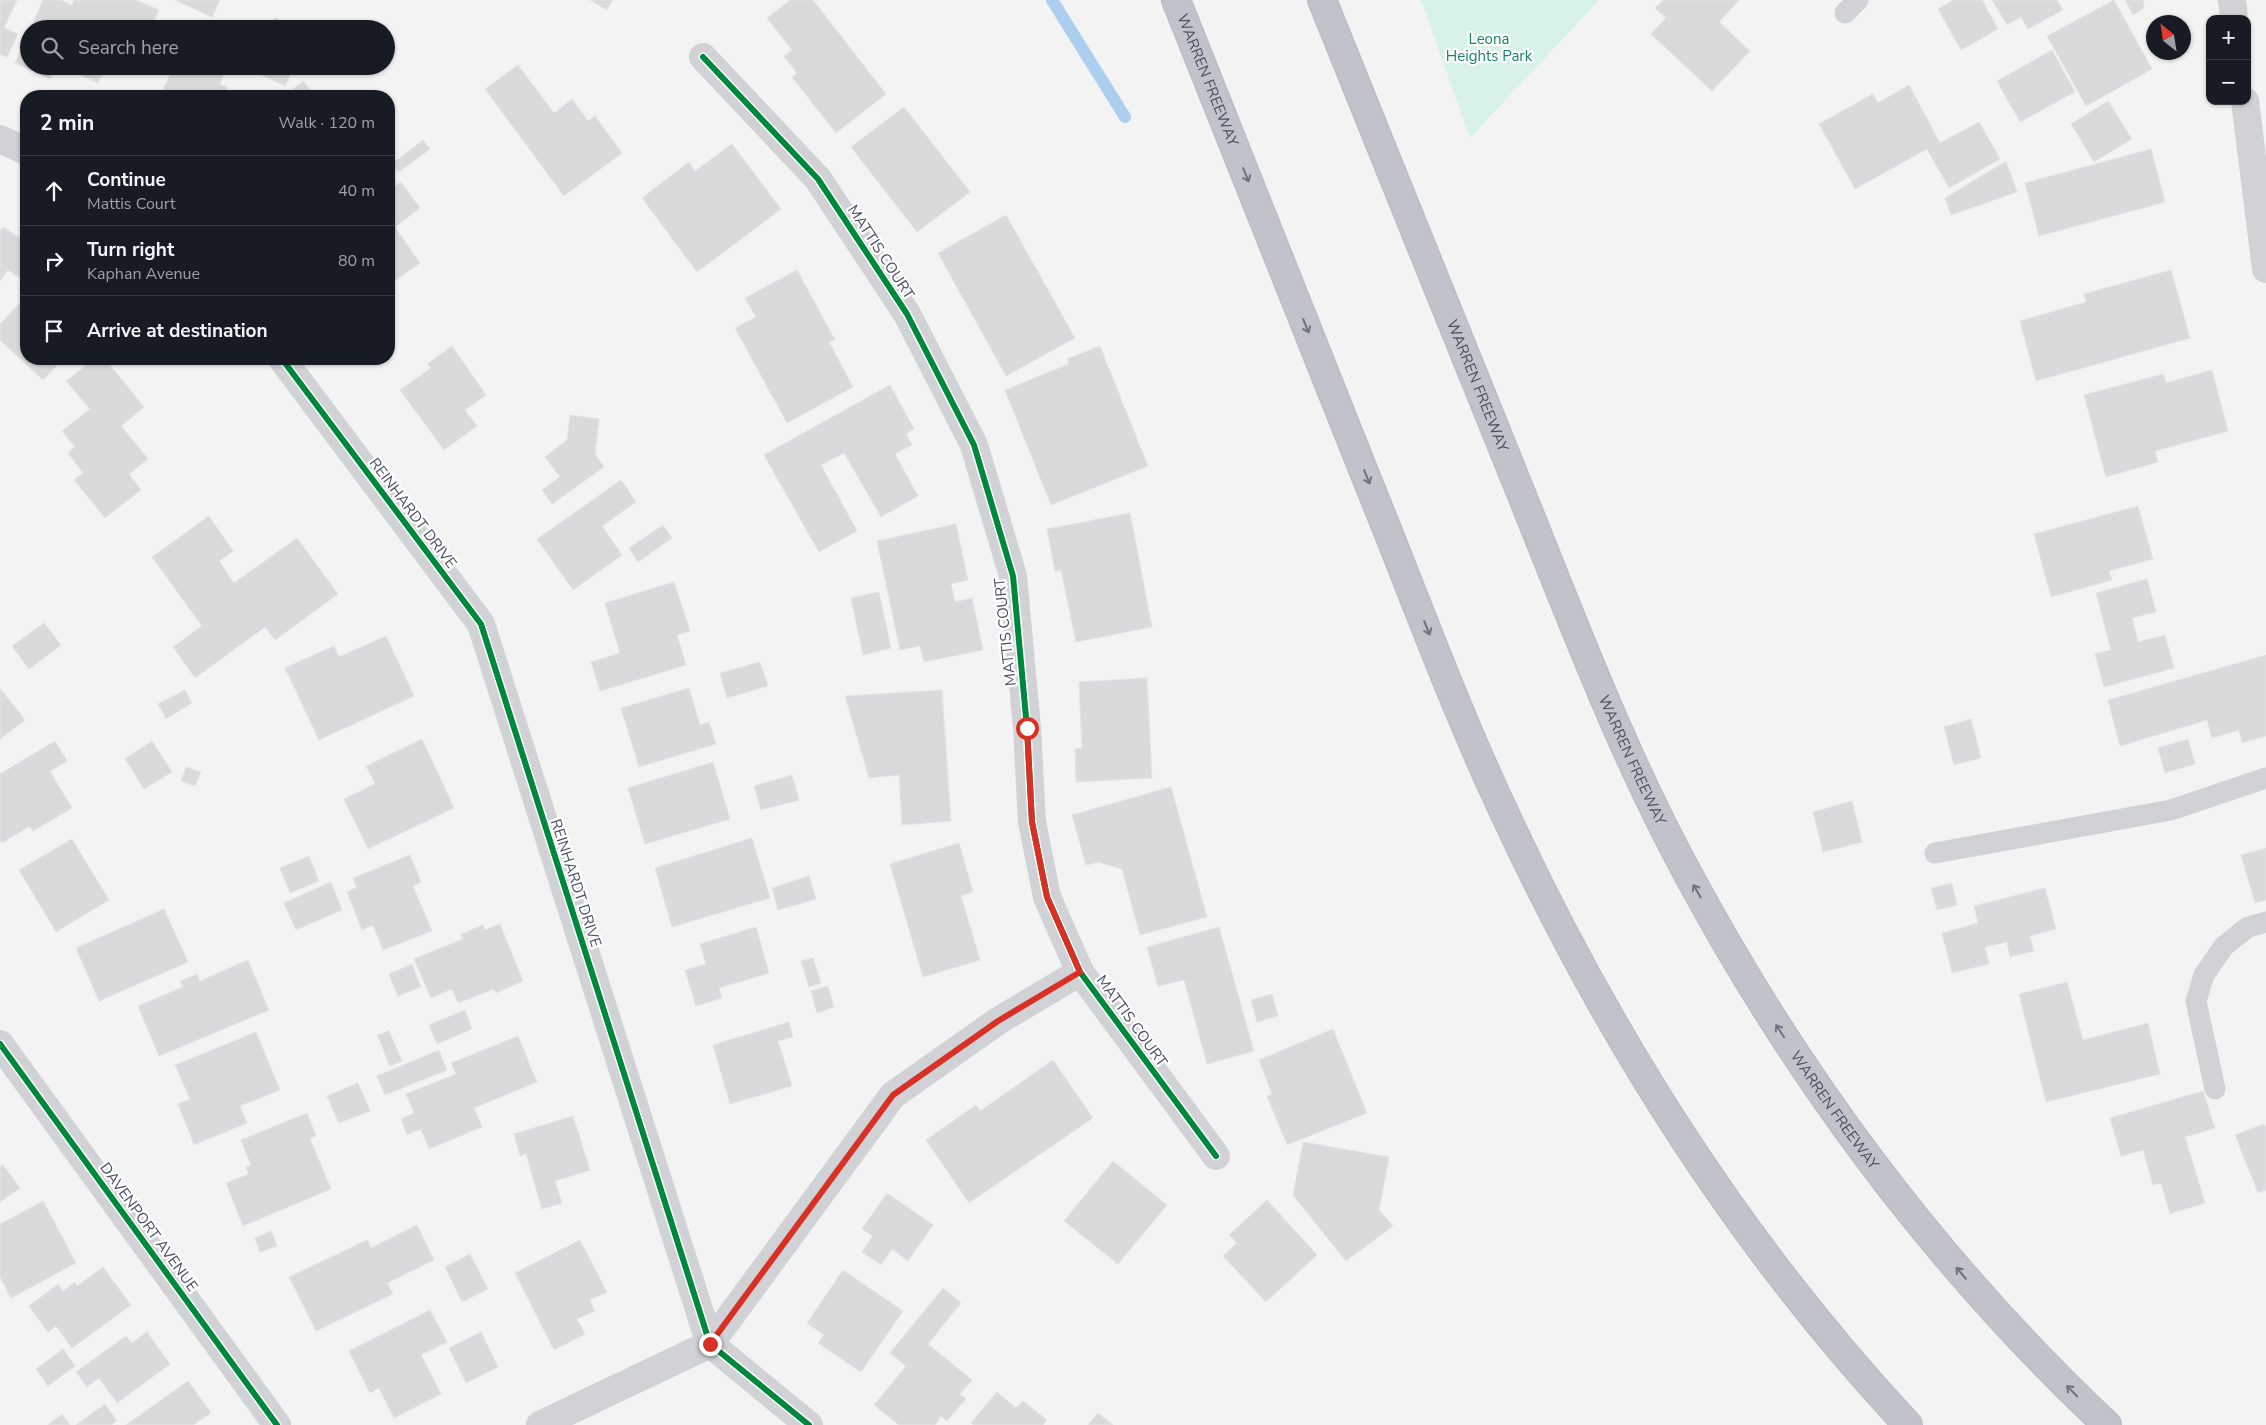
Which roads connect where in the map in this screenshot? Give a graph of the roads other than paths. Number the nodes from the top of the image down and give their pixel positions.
1 (1176, 0) edge
2 (1322, 0) edge
3 (2232, 0) edge
4 (2234, 15) edge
5 (703, 57) dead end
6 (2246, 105) edge
7 (0, 138) edge
8 (20, 148) edge
9 (2266, 268) edge
10 (287, 365) edge
11 (2266, 778) edge
12 (1935, 853) dead end
13 (2266, 922) edge
14 (1080, 972) junction
15 (0, 1044) edge
16 (2215, 1089) dead end
17 (1216, 1156) dead end
18 (710, 1344) junction
19 (277, 1425) edge
20 (540, 1425) edge
21 (809, 1425) edge
22 (1908, 1425) edge
23 (2107, 1425) edge

1 -> 22 highway, WARREN FREEWAY
23 -> 2 highway, WARREN FREEWAY
3 - 4 street
5 - 14 street, MATTIS COURT
6 - 9 street
7 - 8 street
10 - 18 street, REINHARDT DRIVE
11 - 12 lane
13 - 16 lane
14 - 17 street, MATTIS COURT
14 - 18 street
15 - 19 street, DAVENPORT AVENUE
18 - 20 street
18 - 21 street

